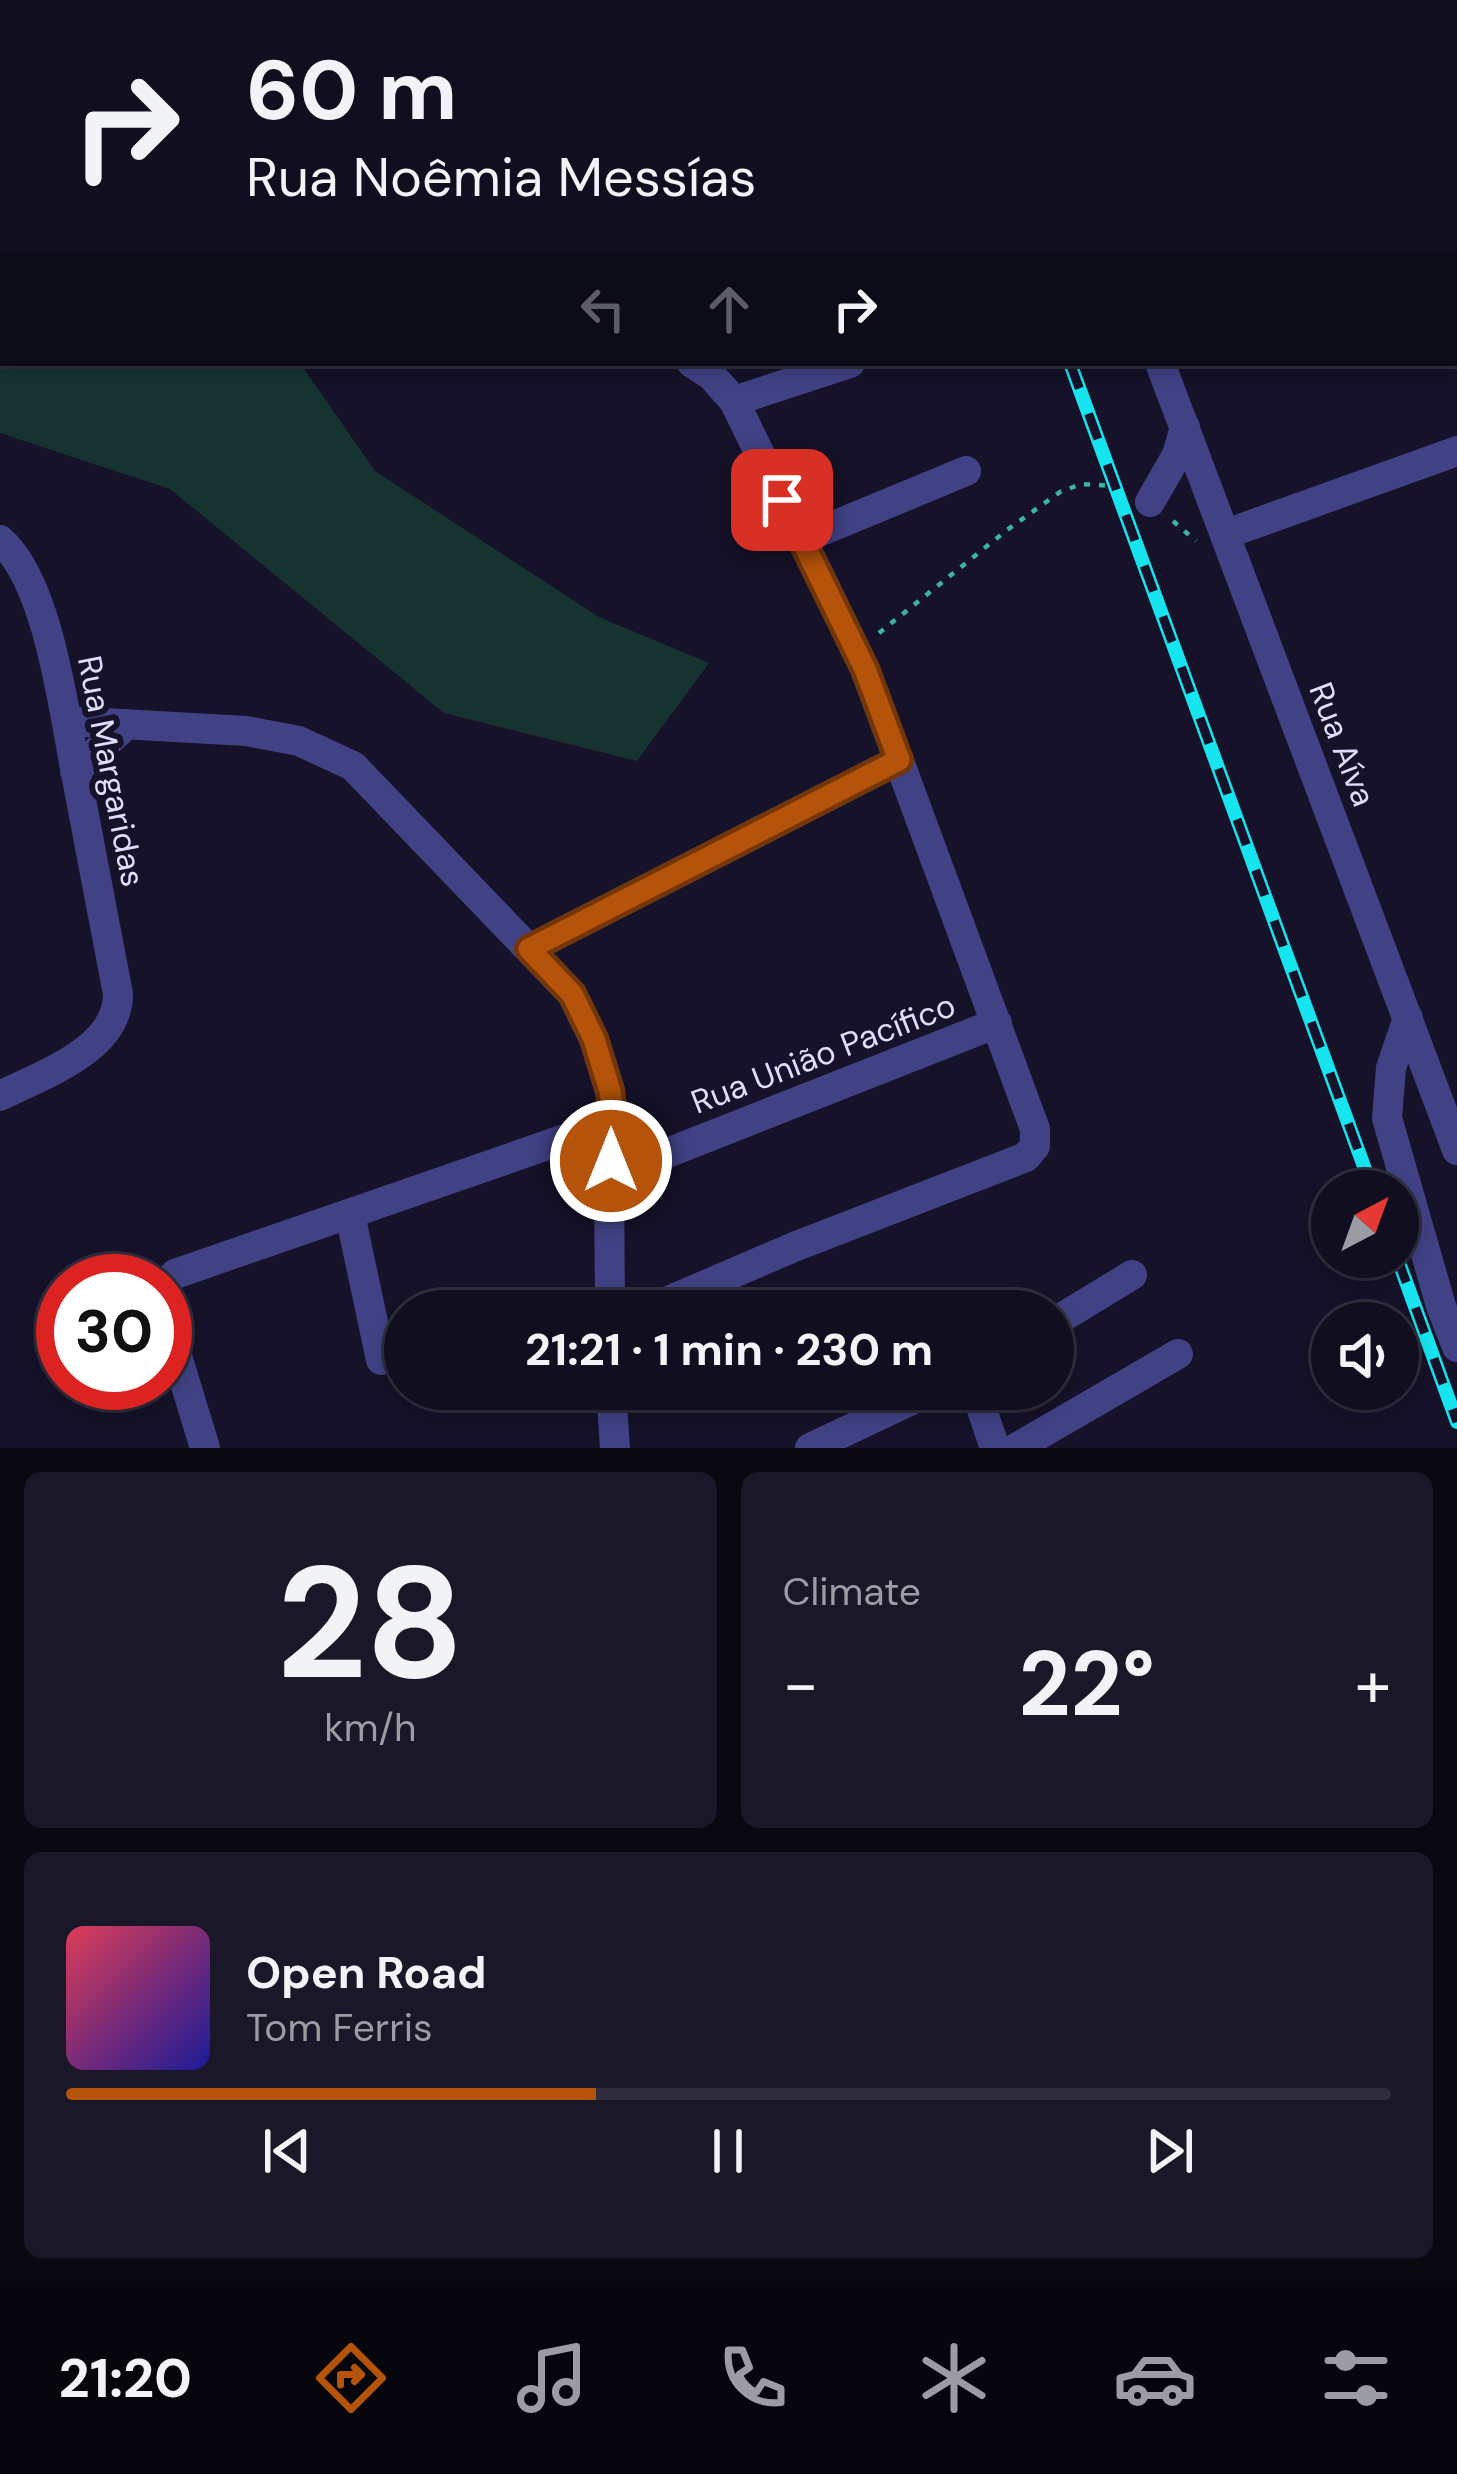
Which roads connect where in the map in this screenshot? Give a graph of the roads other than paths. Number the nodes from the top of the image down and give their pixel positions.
1 (697, 366) edge
2 (841, 366) edge
3 (1161, 366) edge
4 (734, 401) junction
5 (1185, 427) junction
6 (1457, 451) edge
7 (966, 471) dead end
8 (1150, 502) road end
9 (1211, 538) junction
10 (802, 539) junction
11 (0, 540) edge
12 (68, 721) junction
13 (127, 724) junction
14 (899, 760) junction
15 (75, 771) junction
16 (529, 949) junction
17 (1408, 1018) junction
18 (997, 1023) junction
19 (0, 1096) edge
20 (614, 1122) junction
21 (1457, 1150) edge
22 (609, 1176) junction
23 (350, 1214) junction
24 (192, 1268) edge
25 (1132, 1275) dead end
26 (610, 1290) edge
27 (694, 1290) edge
28 (1074, 1310) edge
29 (1457, 1347) edge
30 (1178, 1354) dead end
31 (381, 1360) dead end
32 (192, 1403) edge
33 (612, 1410) edge
34 (891, 1410) edge
35 (982, 1410) edge
36 (206, 1448) edge
37 (615, 1448) edge
38 (810, 1448) edge
39 (995, 1448) edge
40 (1016, 1448) edge

1 - 4 street
2 - 4 street
3 - 5 street, Rua Aíva
4 - 10 street, Rua União Pacífico
5 - 8 street
5 - 9 street, Rua Aíva
6 - 9 street
7 - 10 street
9 - 17 street, Rua Aíva
10 - 14 street, Rua União Pacífico
11 - 12 street, Rua Margaridas
12 - 13 street
12 - 15 street, Rua Margaridas
13 - 15 street
13 - 16 street
14 - 16 street
14 - 18 street, Rua União Pacífico
15 - 19 street, Rua Margaridas
16 - 20 street
17 - 21 street, Rua Aíva
17 - 29 street
18 - 22 street, Rua União Pacífico
18 - 27 street, Rua União Pacífico
20 - 22 street
20 - 23 street
22 - 26 street
23 - 24 street
23 - 31 street
25 - 28 street
30 - 40 street
32 - 36 street
33 - 37 street
34 - 38 street
35 - 39 street

